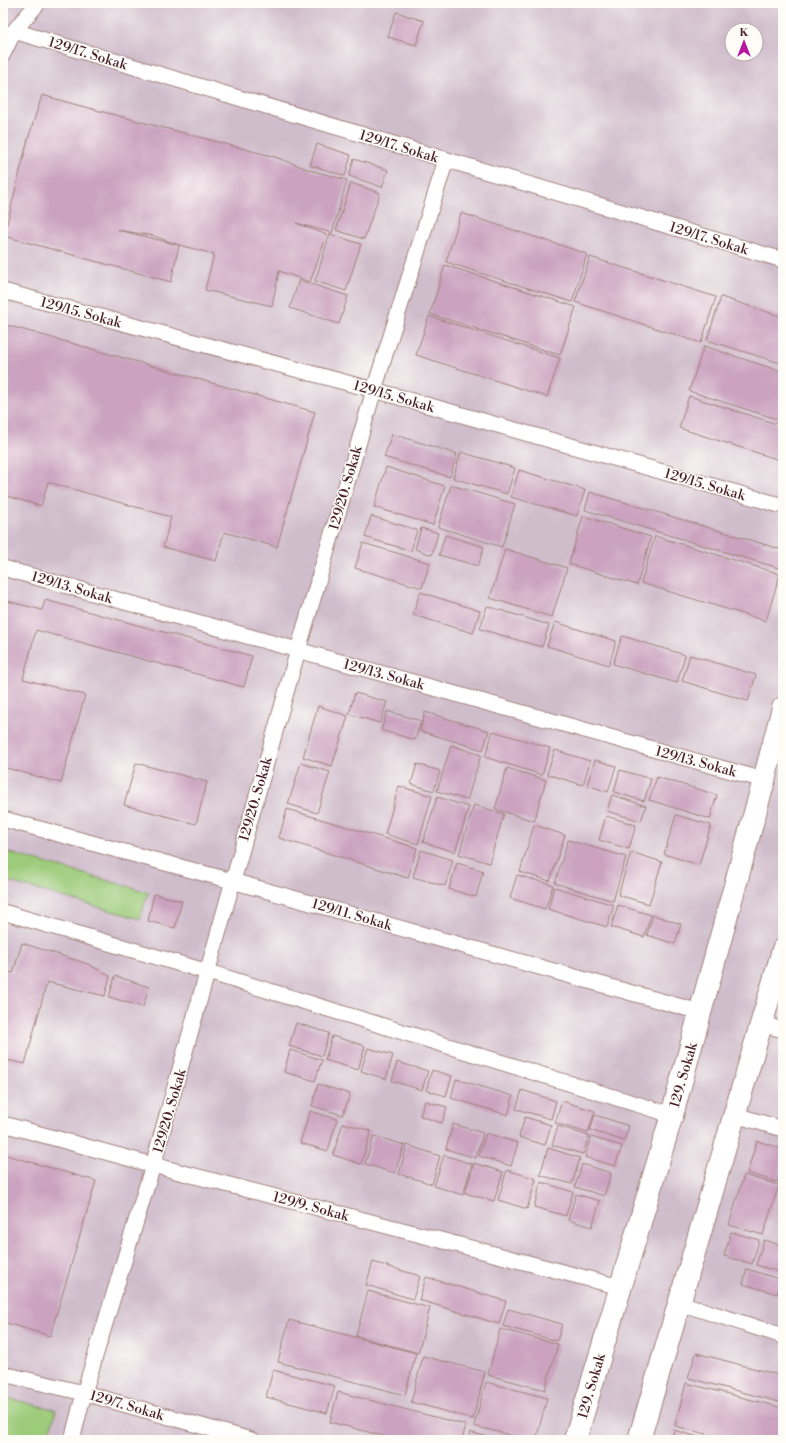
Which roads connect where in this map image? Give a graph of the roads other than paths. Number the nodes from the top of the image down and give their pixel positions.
1 (38, 3) edge
2 (14, 31) junction
3 (3, 54) edge
4 (446, 160) junction
5 (783, 260) edge
6 (3, 291) edge
7 (374, 390) junction
8 (783, 506) edge
9 (3, 568) edge
10 (298, 650) junction
11 (783, 708) edge
12 (764, 780) junction
13 (3, 820) edge
14 (232, 881) junction
15 (3, 912) edge
16 (783, 950) edge
17 (208, 972) junction
18 (700, 1012) junction
19 (762, 1024) junction
20 (783, 1030) edge
21 (735, 1114) junction
22 (672, 1115) junction
23 (3, 1124) edge
24 (783, 1129) edge
25 (153, 1165) junction
26 (620, 1287) junction
27 (680, 1303) junction
28 (783, 1336) edge
29 (3, 1374) edge
30 (84, 1393) junction
31 (72, 1440) edge
32 (251, 1440) edge
33 (575, 1440) edge
34 (638, 1440) edge

1 - 2 lane
2 - 3 lane
2 - 4 lane, 129/17. Sokak
4 - 5 lane, 129/17. Sokak
4 - 7 lane, 129/20. Sokak
6 - 7 lane, 129/15. Sokak
7 - 8 lane, 129/15. Sokak
7 - 10 lane, 129/20. Sokak
9 - 10 lane, 129/13. Sokak
10 - 12 lane, 129/13. Sokak
10 - 14 lane, 129/20. Sokak
11 - 12 street, 129. Sokak
12 - 18 street, 129. Sokak
13 - 14 lane, 129/11. Sokak
14 - 17 lane, 129/20. Sokak
14 - 18 lane, 129/11. Sokak
15 - 17 lane
16 - 19 street
17 - 22 lane
17 - 25 lane, 129/20. Sokak
18 - 22 street, 129. Sokak
19 - 20 lane
19 - 21 street
21 - 24 lane
21 - 27 street
22 - 26 street, 129. Sokak
23 - 25 lane, 129/9. Sokak
25 - 26 lane, 129/9. Sokak
25 - 30 lane, 129/20. Sokak
26 - 33 street, 129. Sokak
27 - 28 lane
27 - 34 street
29 - 30 lane, 129/7. Sokak
30 - 31 lane, 129/20. Sokak
30 - 32 lane, 129/7. Sokak

